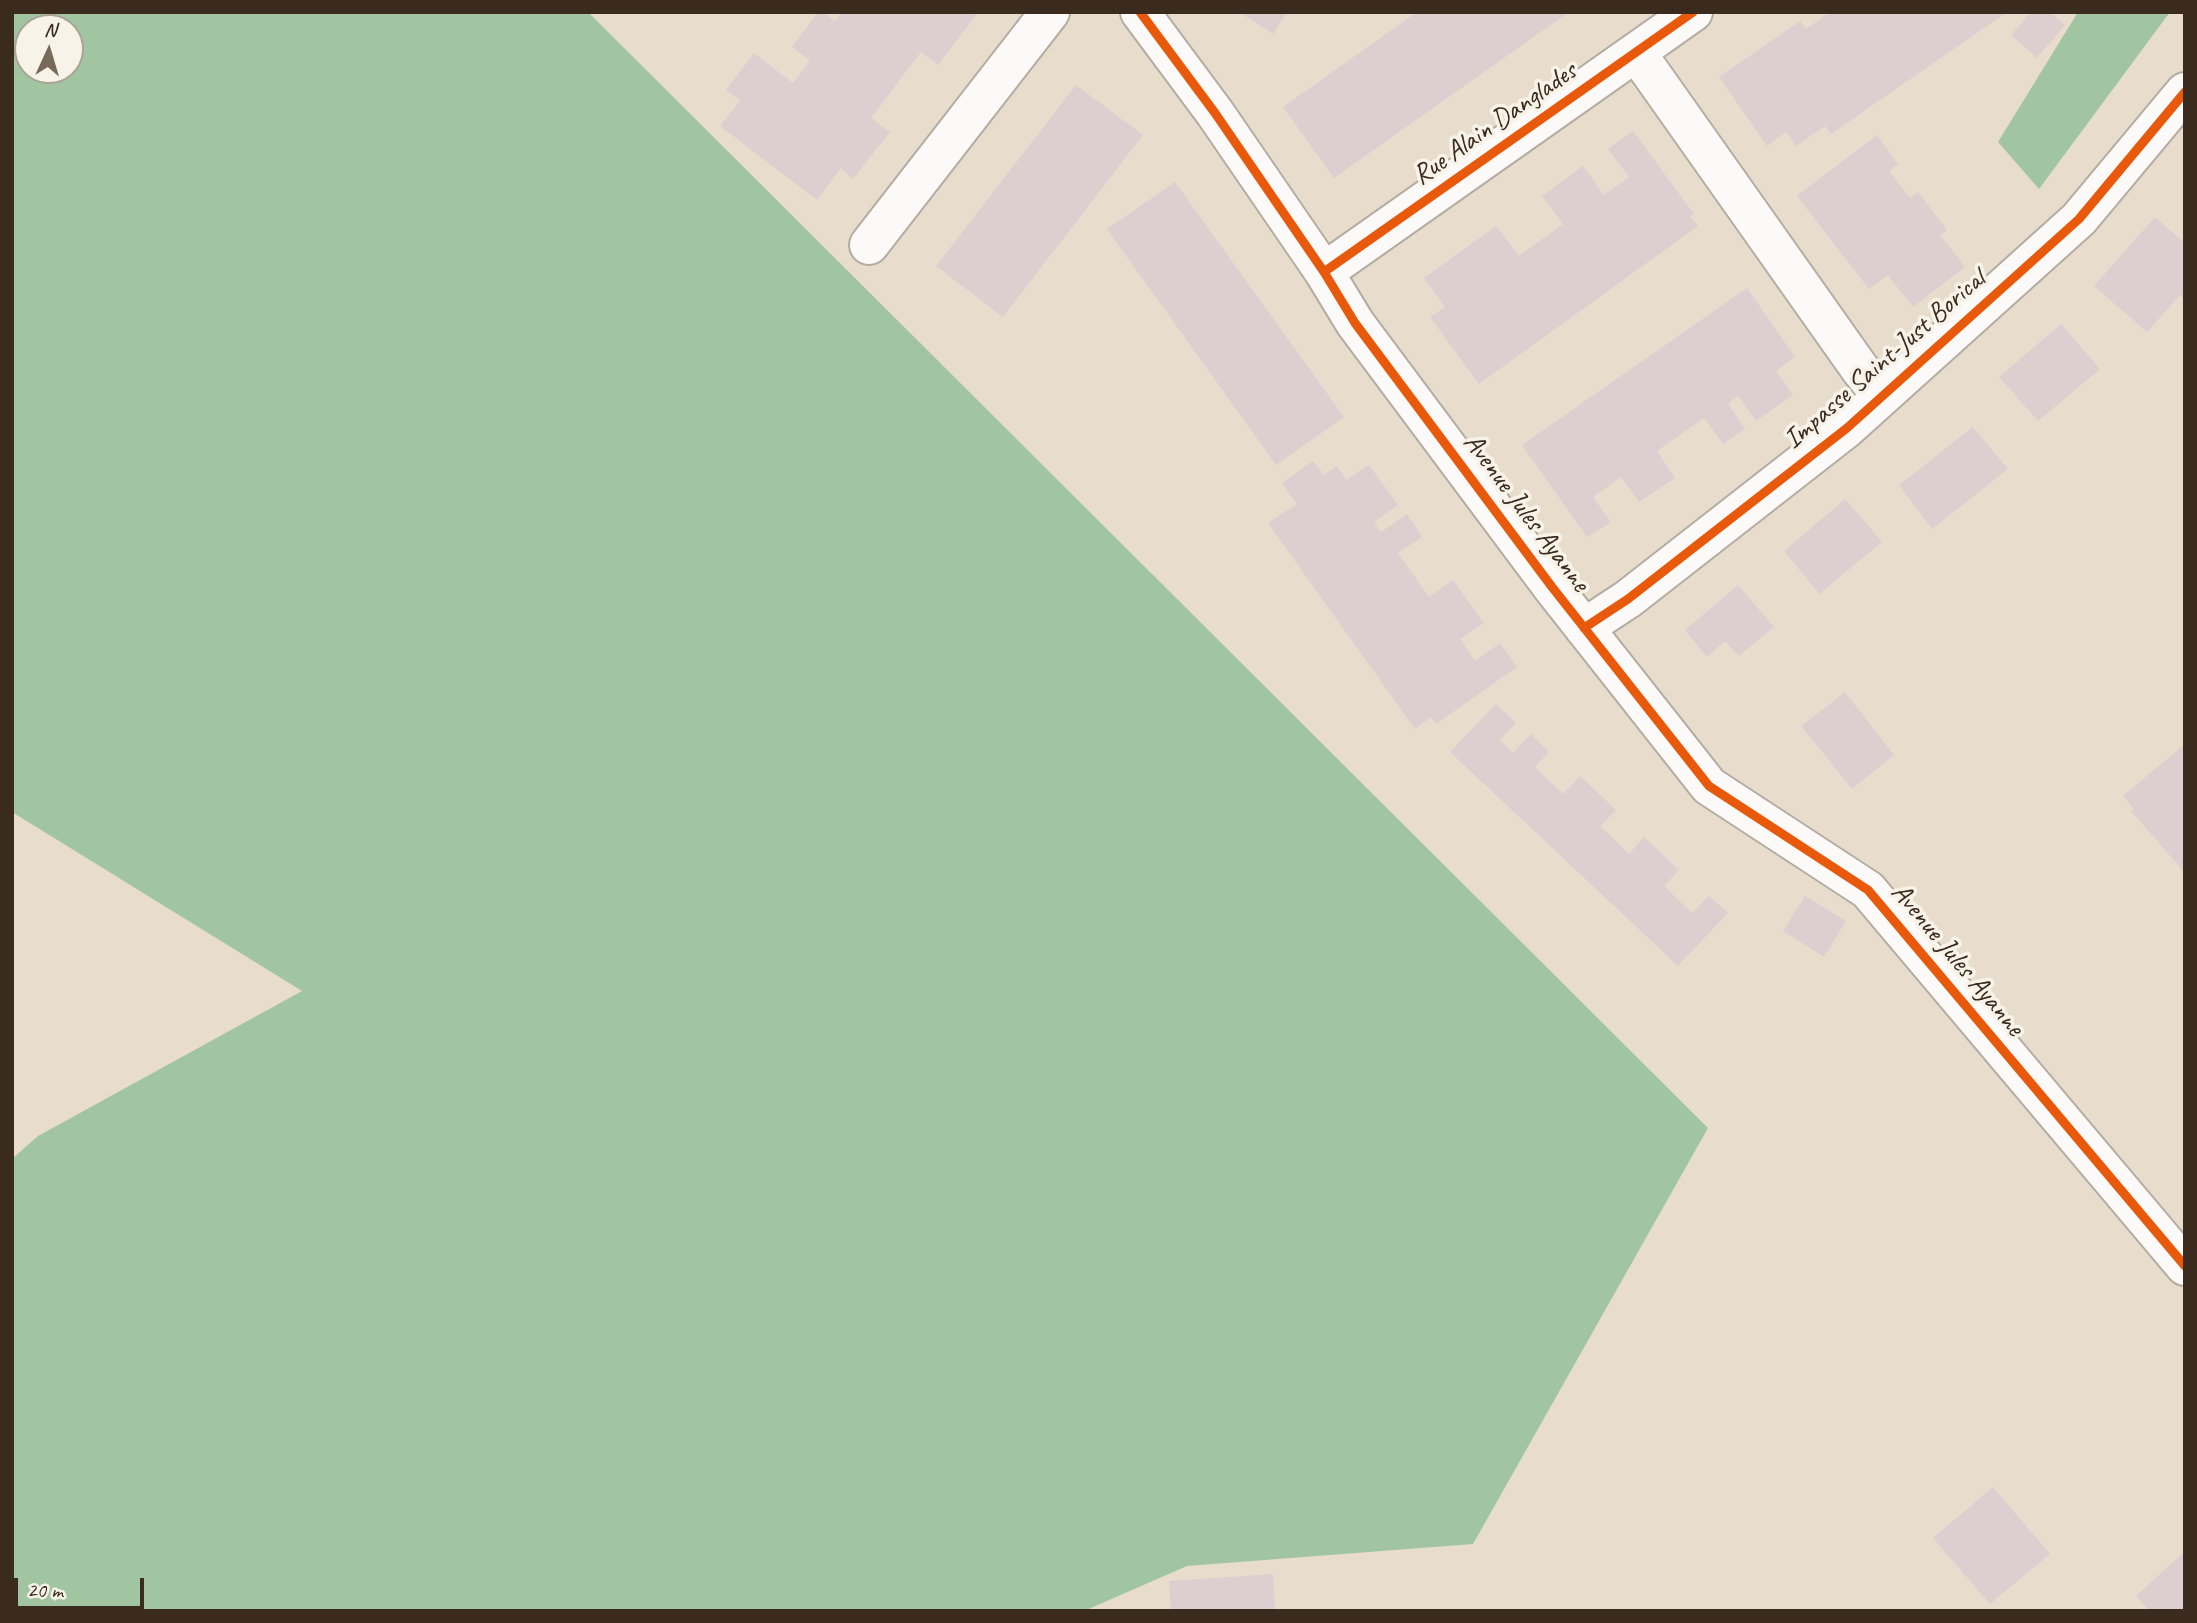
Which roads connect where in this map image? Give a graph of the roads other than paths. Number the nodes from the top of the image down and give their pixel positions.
1 (1050, 12) edge
2 (1140, 12) edge
3 (1693, 12) edge
4 (1636, 52) junction
5 (2185, 92) edge
6 (869, 245) dead end
7 (1324, 272) junction
8 (1882, 396) junction
9 (1584, 628) junction
10 (2185, 1265) edge

1 - 6 street
2 - 7 street, Avenue Jules Ayanne
3 - 4 street, Rue Alain Danglades
4 - 7 street, Rue Alain Danglades
4 - 8 street
5 - 8 street, Impasse Saint-Just Borical
7 - 9 street, Avenue Jules Ayanne
8 - 9 street, Impasse Saint-Just Borical
9 - 10 street, Avenue Jules Ayanne

